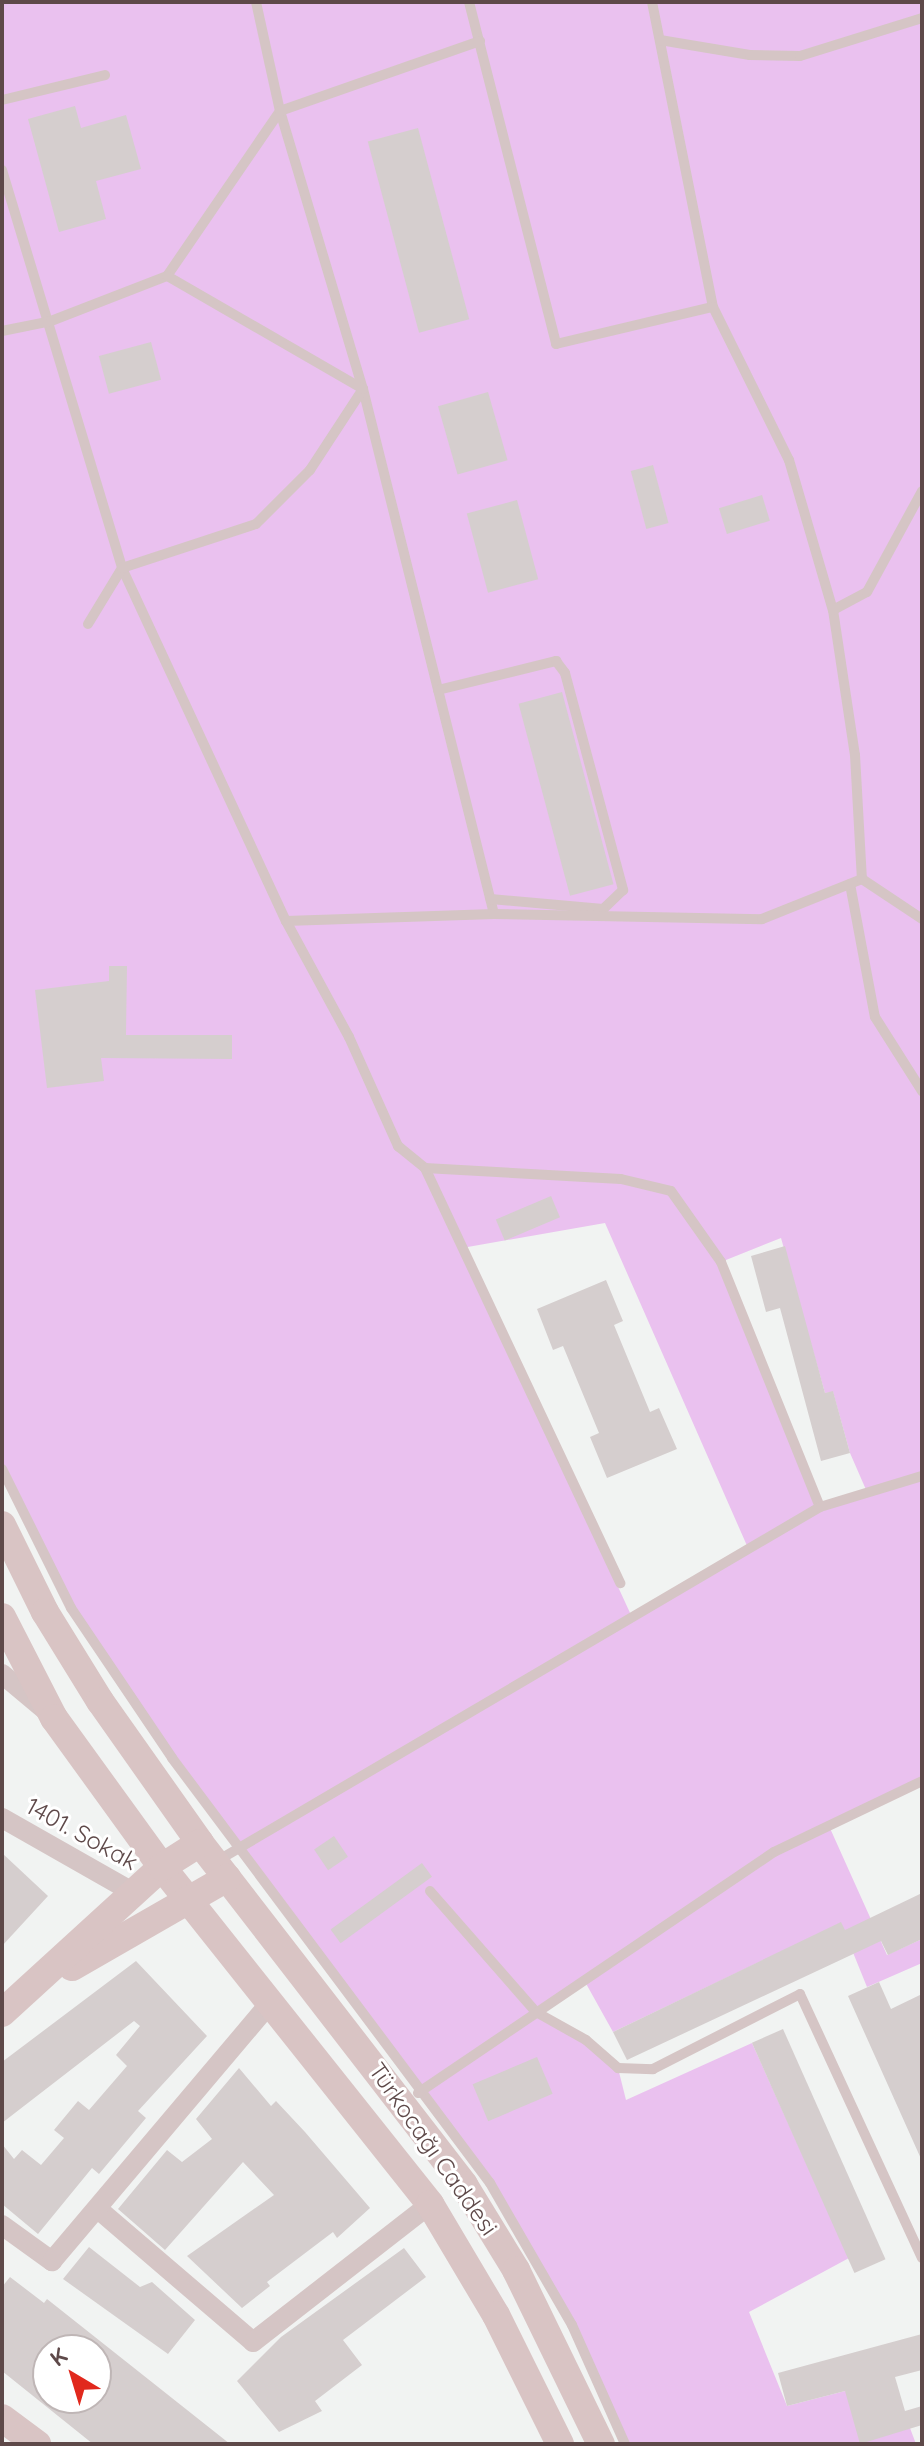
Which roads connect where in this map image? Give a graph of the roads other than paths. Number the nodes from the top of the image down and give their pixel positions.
1 (256, 2) edge
2 (469, 2) edge
3 (652, 2) edge
4 (922, 18) edge
5 (660, 40) junction
6 (480, 41) junction
7 (105, 75) dead end
8 (2, 100) edge
9 (280, 111) junction
10 (2, 170) edge
11 (167, 276) junction
12 (713, 307) junction
13 (51, 321) junction
14 (2, 331) edge
15 (363, 389) junction
16 (922, 491) edge
17 (122, 568) junction
18 (833, 610) junction
19 (88, 624) dead end
20 (438, 690) junction
21 (862, 879) junction
22 (850, 884) junction
23 (490, 899) junction
24 (494, 914) junction
25 (922, 919) edge
26 (286, 921) junction
27 (922, 1091) edge
28 (425, 1168) junction
29 (2, 1469) edge
30 (922, 1476) edge
31 (820, 1507) junction
32 (2, 1525) edge
33 (620, 1583) dead end
34 (2, 1617) edge
35 (2, 1674) edge
36 (54, 1718) junction
37 (921, 1785) edge
38 (2, 1818) edge
39 (240, 1848) junction
40 (214, 1861) junction
41 (162, 1867) junction
42 (430, 1891) dead end
43 (136, 1894) junction
44 (191, 1903) junction
45 (37, 1987) junction
46 (270, 2003) junction
47 (536, 2012) junction
48 (2, 2013) edge
49 (412, 2096) junction
50 (430, 2204) junction
51 (98, 2209) junction
52 (2, 2225) edge
53 (922, 2258) edge
54 (2, 2418) edge
55 (37, 2444) edge
56 (560, 2444) edge
57 (601, 2444) edge
58 (625, 2444) edge

1 - 9 lane
2 - 6 lane
3 - 5 lane
4 - 5 lane
5 - 12 lane
6 - 9 lane
6 - 12 lane
7 - 8 lane
9 - 11 lane
9 - 15 lane
10 - 13 lane
11 - 13 lane
11 - 15 lane
12 - 18 lane
13 - 14 lane
13 - 17 lane
15 - 17 lane
15 - 20 lane
16 - 18 lane
17 - 19 lane
17 - 26 lane
18 - 21 lane
20 - 23 lane
20 - 23 lane
21 - 22 lane
21 - 25 lane
22 - 24 lane
22 - 27 lane
23 - 24 lane
24 - 26 lane
26 - 28 lane
28 - 31 lane
28 - 33 lane
29 - 39 lane
30 - 31 lane
31 - 39 lane
32 - 40 main road, Türkocağı Caddesi
34 - 36 main road
35 - 36 street
36 - 41 main road
37 - 47 lane
38 - 43 street, 1401. Sokak
39 - 40 lane
39 - 49 lane
40 - 41 main road
40 - 44 main road
40 - 49 main road, Türkocağı Caddesi
41 - 43 main road
41 - 44 main road, Türkocağı Caddesi
42 - 47 lane
43 - 45 main road
44 - 45 main road
44 - 46 main road, Türkocağı Caddesi
45 - 48 main road
46 - 50 main road, Türkocağı Caddesi
46 - 51 street
47 - 49 lane
47 - 53 lane
49 - 57 main road, Türkocağı Caddesi
49 - 58 lane
50 - 51 street
50 - 56 main road, Türkocağı Caddesi
51 - 52 street
54 - 55 main road

